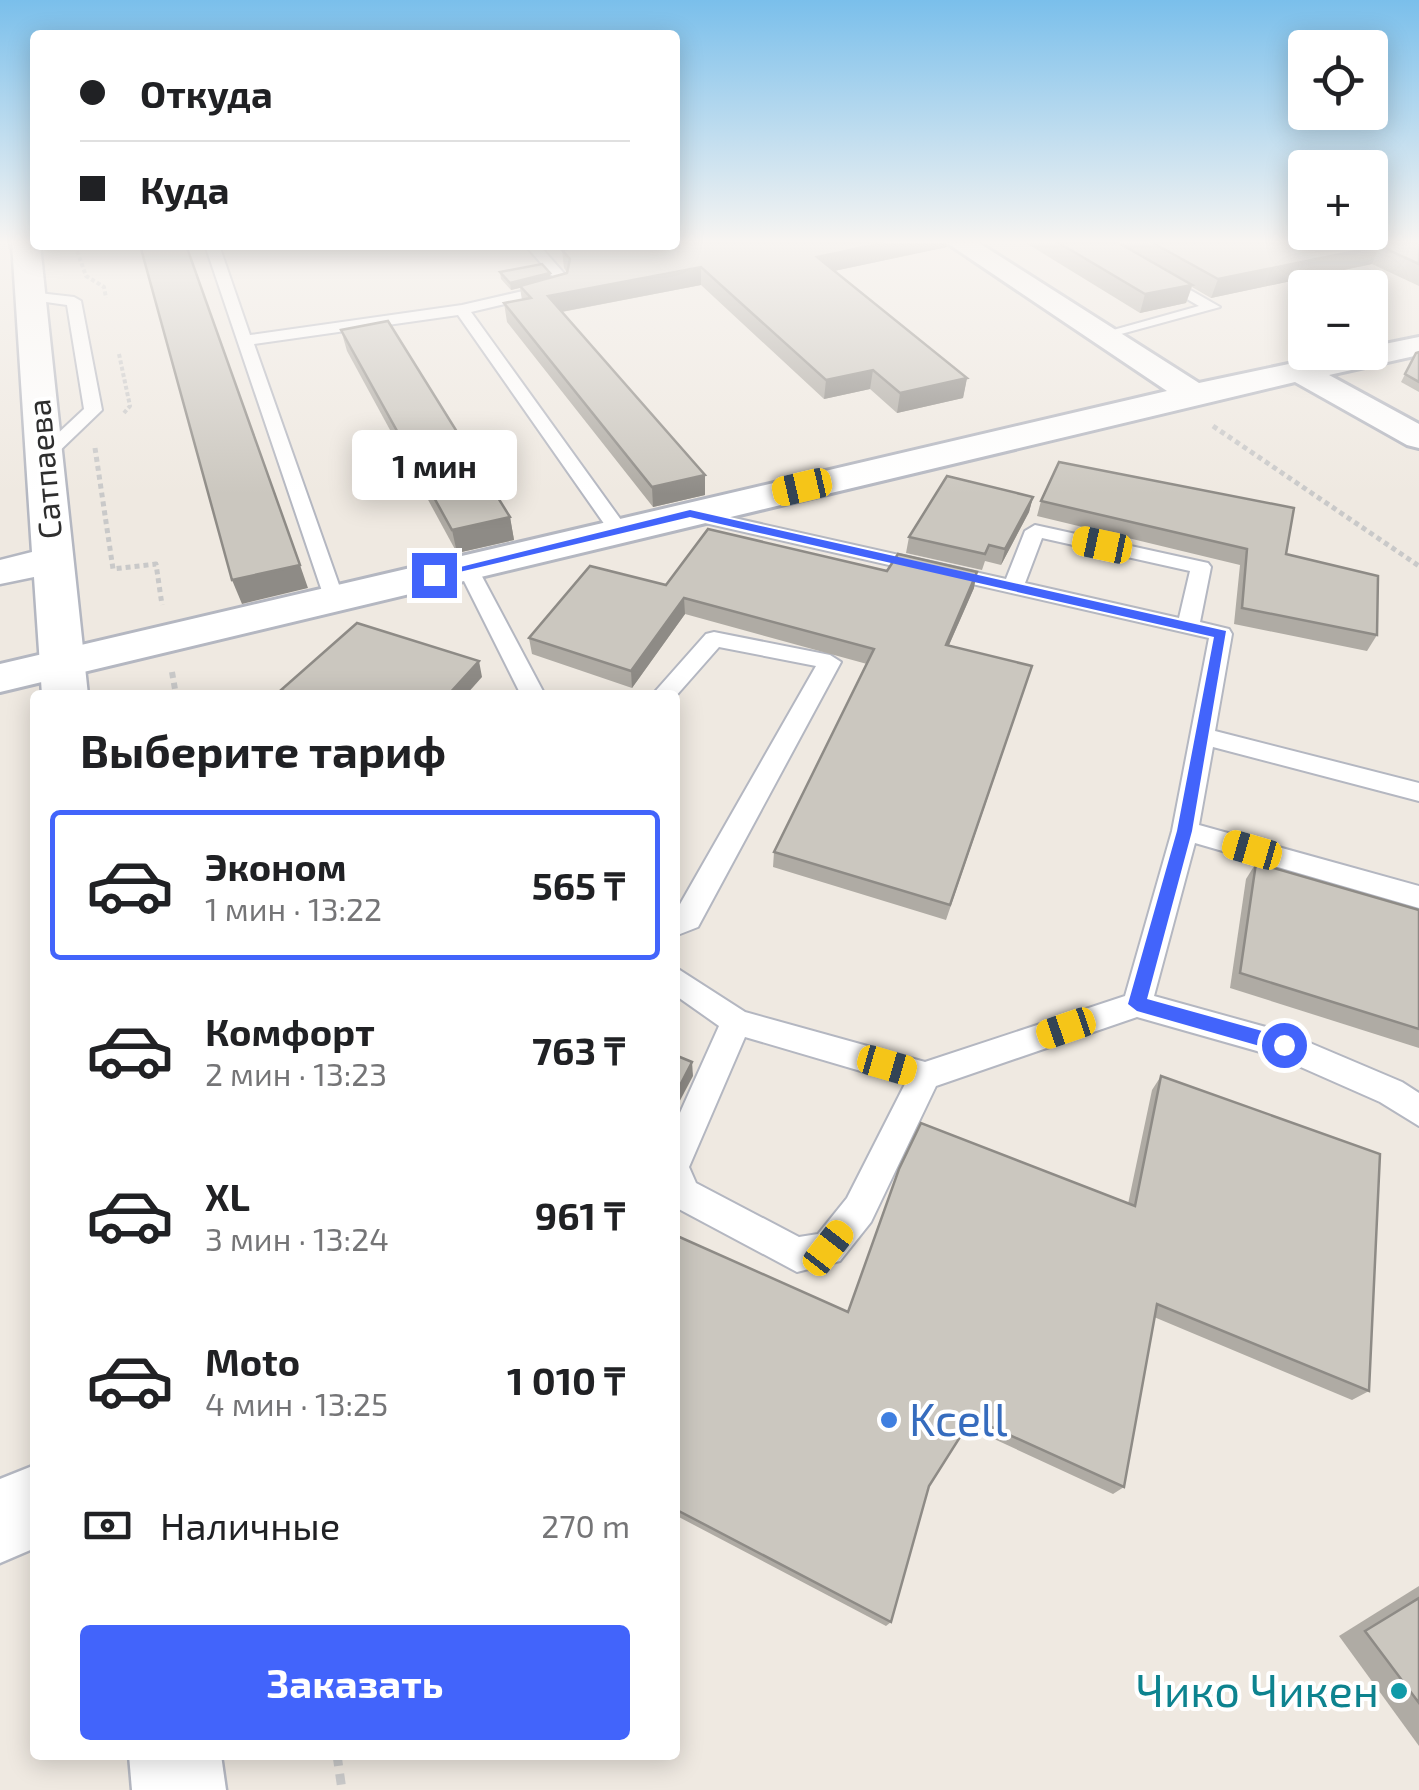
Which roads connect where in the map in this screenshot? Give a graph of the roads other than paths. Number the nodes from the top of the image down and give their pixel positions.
1 (33, 327) edge
2 (78, 327) edge
3 (240, 327) edge
4 (342, 327) edge
5 (474, 327) edge
6 (1089, 327) edge
7 (1142, 327) edge
8 (1105, 337) junction
9 (245, 340) junction
10 (1419, 346) edge
11 (1301, 372) junction
12 (1183, 396) junction
13 (1419, 438) edge
14 (44, 456) junction
15 (690, 514) junction
16 (619, 530) junction
17 (54, 560) junction
18 (467, 567) junction
19 (0, 572) edge
20 (1013, 587) junction
21 (333, 599) junction
22 (1188, 626) junction
23 (0, 678) edge
24 (64, 679) edge
25 (530, 690) edge
26 (668, 690) edge
27 (1203, 736) junction
28 (1419, 792) edge
29 (1185, 831) junction
30 (1419, 898) edge
31 (680, 923) edge
32 (680, 982) edge
33 (1137, 1004) junction
34 (736, 1022) junction
35 (925, 1076) junction
36 (1419, 1111) edge
37 (680, 1150) edge
38 (680, 1185) edge
39 (30, 1507) edge
40 (0, 1522) edge
41 (176, 1760) edge
42 (179, 1790) edge

1 - 14 street, Сатпаева
2 - 14 lane
3 - 9 lane
4 - 9 lane
5 - 16 lane
6 - 8 street
7 - 8 lane
8 - 12 street
9 - 21 lane
10 - 11 street
11 - 12 street
11 - 13 street
12 - 15 street
14 - 17 street, Сатпаева
15 - 16 street
15 - 20 lane
16 - 18 street
17 - 19 street
17 - 24 street, Сатпаева
18 - 21 street
18 - 25 lane
20 - 22 lane
20 - 22 lane
21 - 24 street
22 - 27 lane
23 - 24 street
26 - 31 lane
27 - 28 lane
27 - 29 lane
29 - 30 lane
29 - 33 lane
32 - 34 lane
33 - 35 lane
33 - 36 lane
34 - 35 lane
34 - 37 lane
35 - 38 lane
39 - 40 street
41 - 42 street

